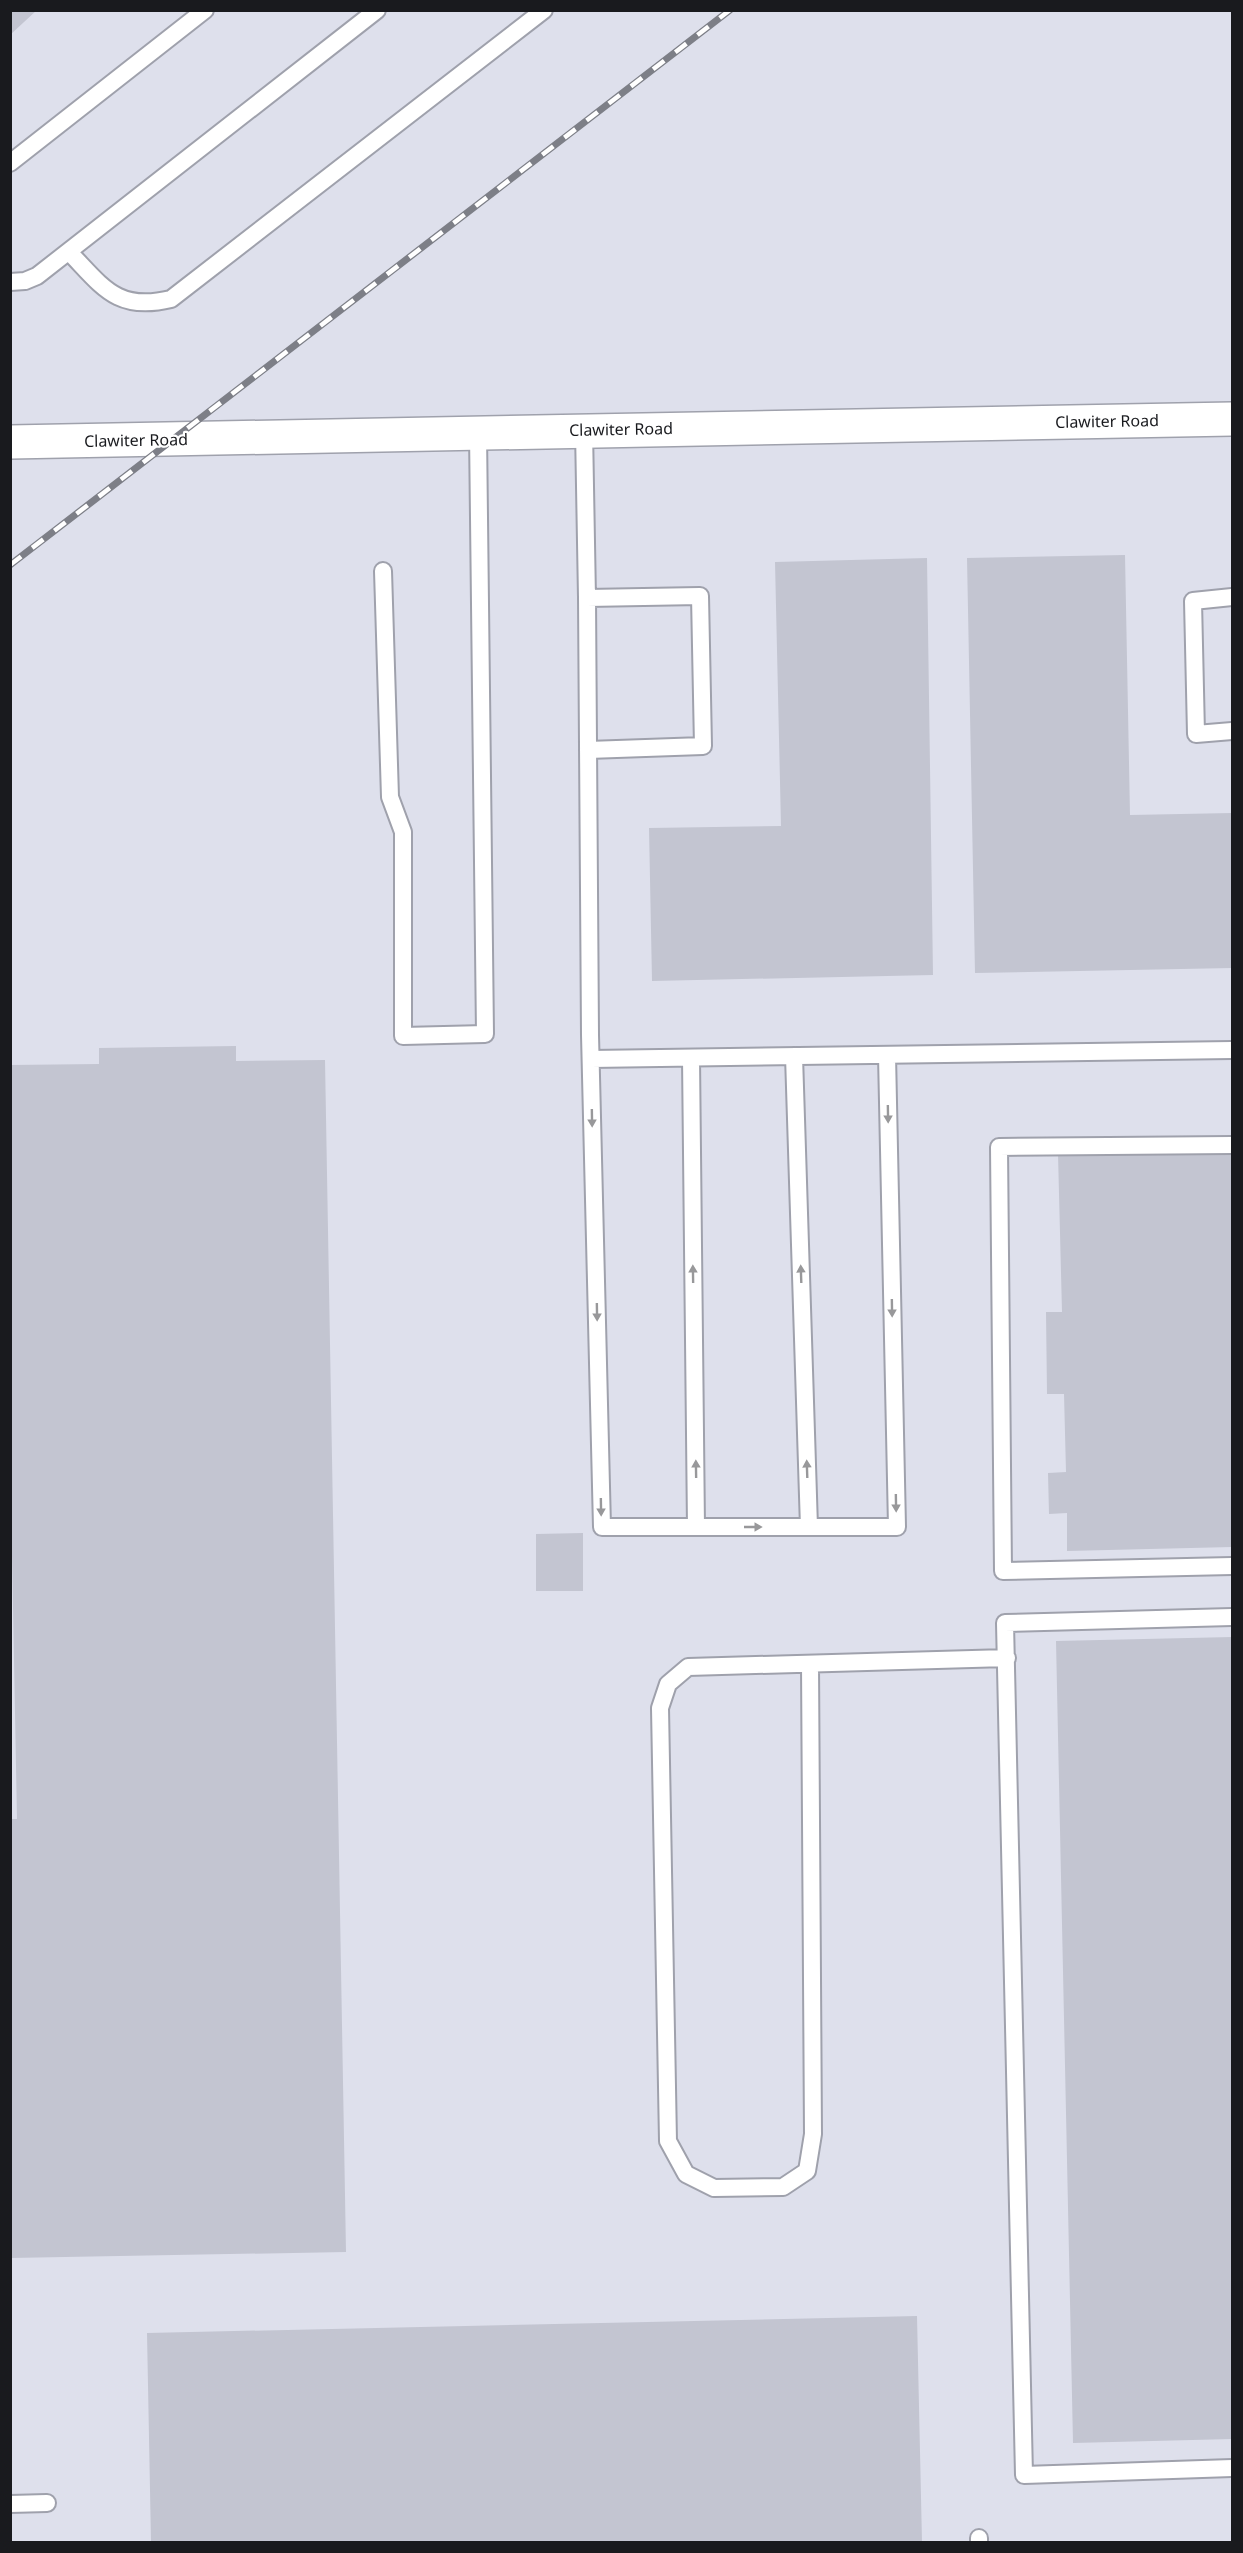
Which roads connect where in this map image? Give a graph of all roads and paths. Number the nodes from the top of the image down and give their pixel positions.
1 (205, 10) edge
2 (377, 10) edge
3 (544, 10) edge
4 (10, 163) edge
5 (69, 252) junction
6 (10, 282) edge
7 (1233, 419) edge
8 (584, 430) junction
9 (478, 432) junction
10 (10, 442) edge
11 (383, 571) dead end
12 (1233, 597) edge
13 (587, 598) junction
14 (1233, 731) edge
15 (588, 750) junction
16 (1233, 1050) edge
17 (887, 1055) junction
18 (794, 1056) junction
19 (691, 1058) junction
20 (591, 1059) junction
21 (1233, 1145) edge
22 (696, 1527) junction
23 (809, 1527) junction
24 (1233, 1566) edge
25 (1233, 1617) edge
26 (1007, 1658) junction
27 (810, 1664) junction
28 (1233, 2468) edge
29 (47, 2503) dead end
30 (10, 2504) edge

1 - 4 lane
2 - 5 lane
3 - 5 lane
5 - 6 lane
7 - 8 street, Clawiter Road
8 - 9 street, Clawiter Road
8 - 13 lane
9 - 10 street, Clawiter Road
9 - 11 lane
12 - 14 lane
13 - 15 lane
13 - 15 lane
15 - 20 lane
16 - 17 lane
17 - 18 lane
17 -> 23 lane
18 - 19 lane
23 -> 18 lane
19 - 20 lane
22 -> 19 lane
20 -> 22 lane
21 - 24 lane
22 -> 23 lane
25 - 26 lane
26 - 27 lane
26 - 28 lane
27 - 27 lane
29 - 30 lane

